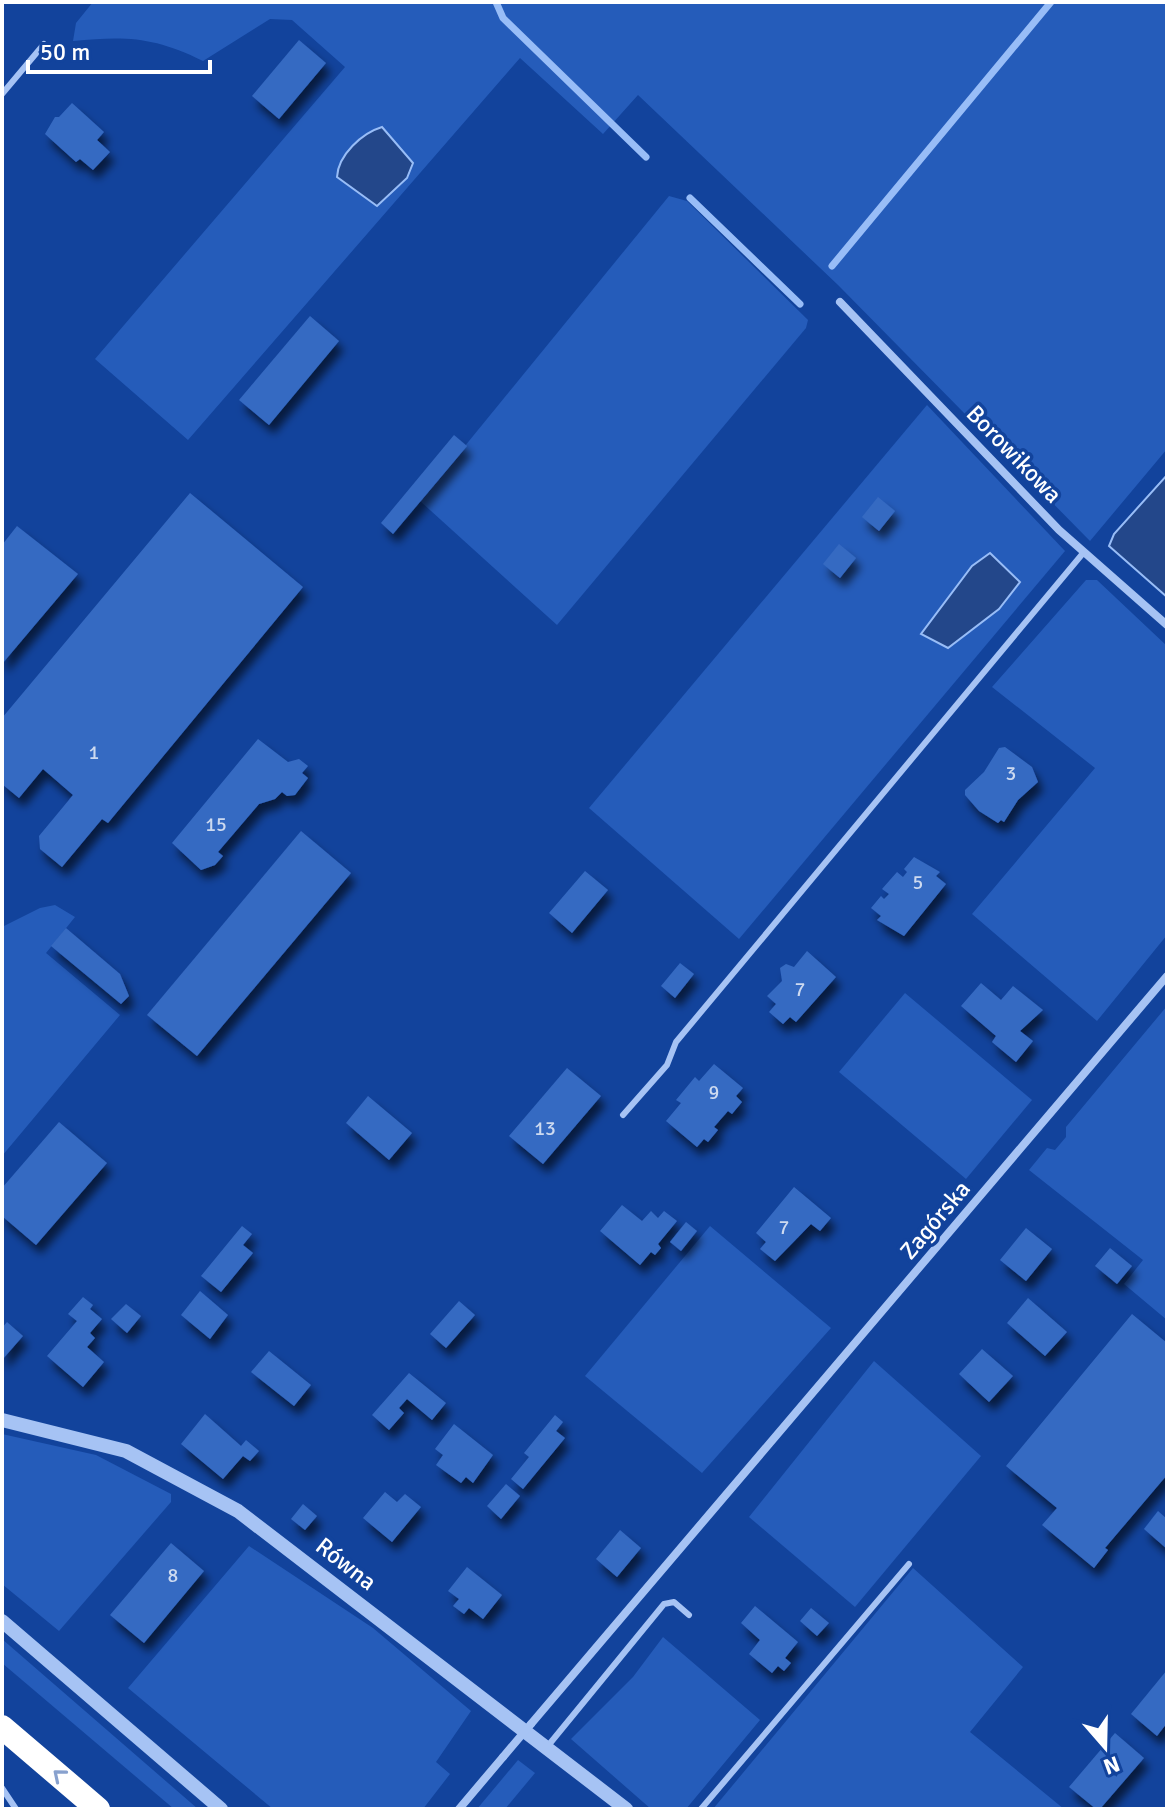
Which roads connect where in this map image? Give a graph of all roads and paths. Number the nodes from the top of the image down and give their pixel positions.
1 (44, 44) dead end
2 (2, 94) edge
3 (840, 302) dead end
4 (1084, 552) junction
5 (1167, 625) edge
6 (1167, 976) edge
7 (623, 1115) dead end
8 (2, 1420) edge
9 (909, 1564) dead end
10 (689, 1615) dead end
11 (2, 1621) edge
12 (2, 1727) edge
13 (545, 1750) junction
14 (2, 1788) edge
15 (16, 1809) edge
16 (98, 1809) edge
17 (221, 1809) edge
18 (459, 1809) edge
19 (626, 1809) edge
20 (701, 1809) edge

1 - 2 lane
3 - 4 street, Borowikowa
4 - 5 street, Borowikowa
4 - 7 lane
6 - 18 street, Zagórska, bridge
8 - 13 street, Równa
9 - 20 lane
10 - 13 lane
11 - 17 street
16 -> 12 highway
13 - 19 street, Równa
14 - 15 lane

